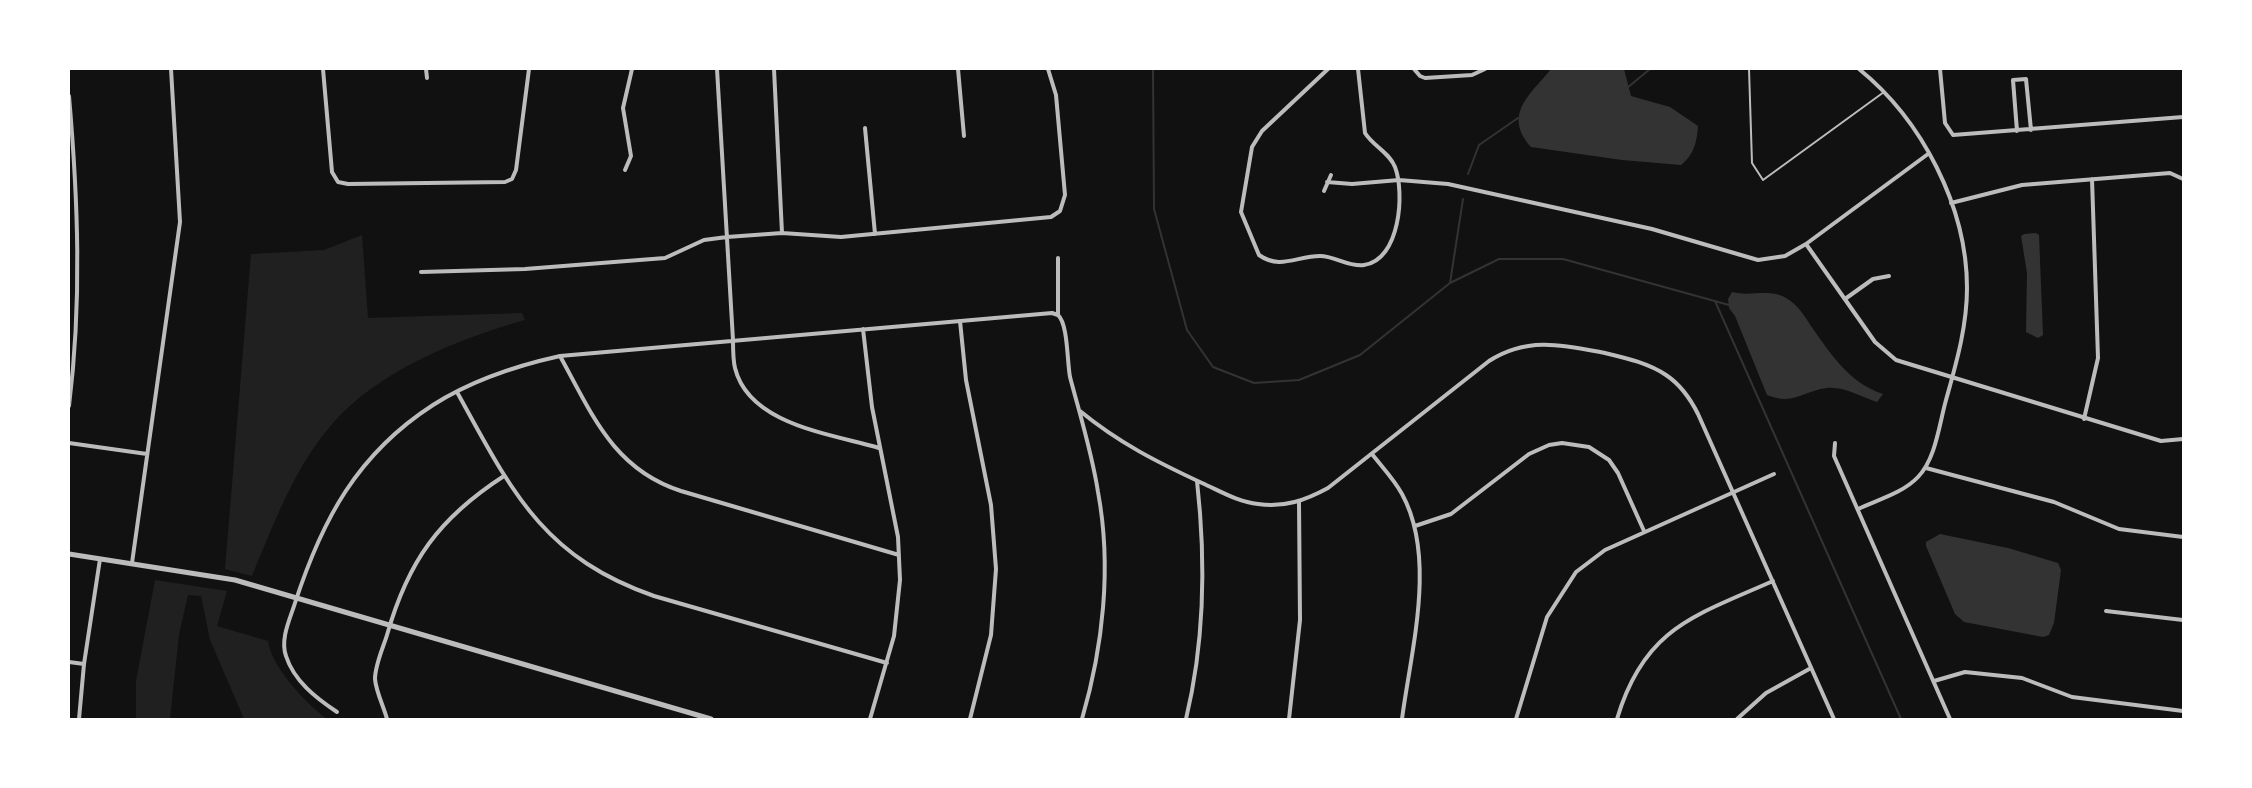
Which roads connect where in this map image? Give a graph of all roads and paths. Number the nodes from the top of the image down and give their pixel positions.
1 (171, 69) edge
2 (323, 69) edge
3 (426, 69) edge
4 (529, 69) edge
5 (632, 69) edge
6 (717, 69) edge
7 (774, 69) edge
8 (958, 69) edge
9 (1048, 69) edge
10 (1328, 69) edge
11 (1358, 69) edge
12 (1414, 69) edge
13 (1485, 69) edge
14 (1749, 69) edge
15 (1859, 69) edge
16 (1940, 69) edge
17 (427, 78) dead end
18 (1884, 92) junction
19 (69, 96) edge
20 (2183, 117) edge
21 (865, 128) dead end
22 (2031, 130) junction
23 (2017, 131) junction
24 (964, 136) dead end
25 (1928, 154) junction
26 (625, 170) dead end
27 (1331, 175) dead end
28 (2092, 179) junction
29 (2183, 179) edge
30 (1399, 180) junction
31 (1328, 182) junction
32 (1324, 191) dead end
33 (1951, 202) junction
34 (782, 233) junction
35 (875, 234) junction
36 (727, 237) junction
37 (1806, 244) junction
38 (1058, 258) dead end
39 (421, 272) dead end
40 (1889, 276) dead end
41 (1845, 299) junction
42 (1058, 315) junction
43 (960, 321) junction
44 (863, 329) junction
45 (733, 340) junction
46 (560, 356) junction
47 (1952, 377) junction
48 (457, 392) junction
49 (69, 406) edge
50 (1080, 411) junction
51 (2084, 420) junction
52 (2183, 440) edge
53 (69, 443) edge
54 (1835, 443) dead end
55 (879, 448) junction
56 (147, 454) junction
57 (1372, 454) junction
58 (1926, 468) junction
59 (1774, 474) dead end
60 (504, 477) junction
61 (1197, 480) junction
62 (1732, 492) junction
63 (1299, 502) junction
64 (1858, 509) junction
65 (1415, 526) junction
66 (1644, 531) junction
67 (2183, 537) edge
68 (69, 554) edge
69 (899, 555) junction
70 (100, 559) junction
71 (132, 563) junction
72 (1773, 581) junction
73 (297, 597) junction
74 (2106, 611) dead end
75 (2183, 620) edge
76 (390, 625) junction
77 (69, 662) edge
78 (887, 663) junction
79 (84, 664) junction
80 (1811, 668) junction
81 (1934, 681) junction
82 (2183, 711) edge
83 (337, 712) dead end
84 (79, 719) edge
85 (387, 719) edge
86 (711, 719) edge
87 (870, 719) edge
88 (970, 719) edge
89 (1083, 719) edge
90 (1186, 719) edge
91 (1289, 719) edge
92 (1402, 719) edge
93 (1516, 719) edge
94 (1617, 719) edge
95 (1737, 719) edge
96 (1834, 719) edge
97 (1950, 719) edge

1 - 56 street
2 - 4 street
3 - 17 street
5 - 26 street
6 - 36 street
7 - 34 street
8 - 24 street
9 - 35 street
10 - 30 street
11 - 30 street
12 - 13 street
14 - 18 lane
15 - 18 street
16 - 23 street
18 - 25 street
19 - 49 street
20 - 22 street
21 - 35 street
22 - 23 street
22 - 23 street
25 - 33 street
25 - 37 street
27 - 31 street
28 - 29 street
28 - 33 street
28 - 51 street
30 - 31 street
30 - 37 street
31 - 32 street
33 - 47 street
34 - 35 street
34 - 36 street
36 - 39 street
36 - 45 street
37 - 41 street
38 - 42 street
40 - 41 street
41 - 47 street
42 - 43 street
42 - 50 street
43 - 44 street
43 - 88 street
44 - 45 street
44 - 55 street
45 - 46 street
45 - 55 street
46 - 48 street
46 - 69 street
47 - 51 street
47 - 58 street
48 - 60 street
48 - 73 street
50 - 61 street
50 - 89 street
51 - 52 street
53 - 56 street
54 - 64 street
55 - 69 street
56 - 71 street
57 - 62 street
57 - 63 street
57 - 65 street
58 - 64 street
58 - 67 street
59 - 62 street
60 - 76 street
60 - 78 street
61 - 63 street
61 - 90 street
62 - 66 street
62 - 72 street
63 - 91 street
64 - 81 street
65 - 66 street
65 - 92 street
66 - 93 street
68 - 70 street
69 - 78 street
70 - 71 street
70 - 79 street
71 - 73 street
72 - 80 street
72 - 94 street
73 - 76 street
73 - 83 street
74 - 75 street
76 - 85 street
76 - 86 street
77 - 79 street
78 - 87 street
79 - 84 street
80 - 95 street
80 - 96 street
81 - 82 street
81 - 97 street

